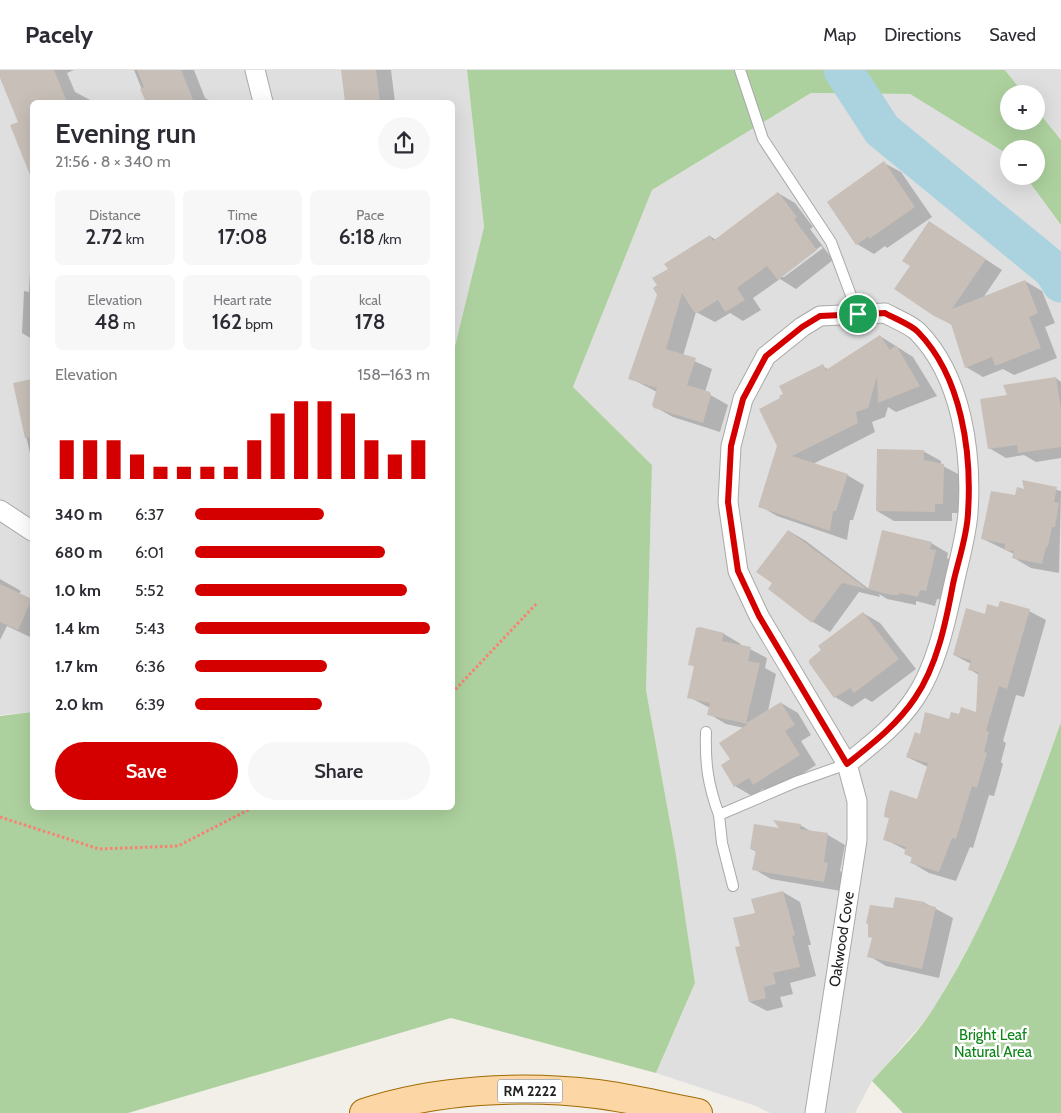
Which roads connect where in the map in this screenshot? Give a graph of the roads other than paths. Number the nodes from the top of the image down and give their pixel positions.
1 (255, 70) edge
2 (740, 70) edge
3 (262, 100) edge
4 (858, 314) junction
5 (0, 510) edge
6 (30, 530) edge
7 (706, 732) dead end
8 (847, 764) junction
9 (719, 814) junction
10 (733, 886) dead end
11 (364, 1113) edge
12 (698, 1113) edge
13 (815, 1113) edge

1 - 3 street
2 - 4 lane
4 - 8 street, Oakwood Cove
4 - 8 street, Oakwood Cove
5 - 6 street
7 - 9 lane
8 - 9 lane
8 - 13 street, Oakwood Cove
9 - 10 lane
11 - 12 main road, RM 2222

